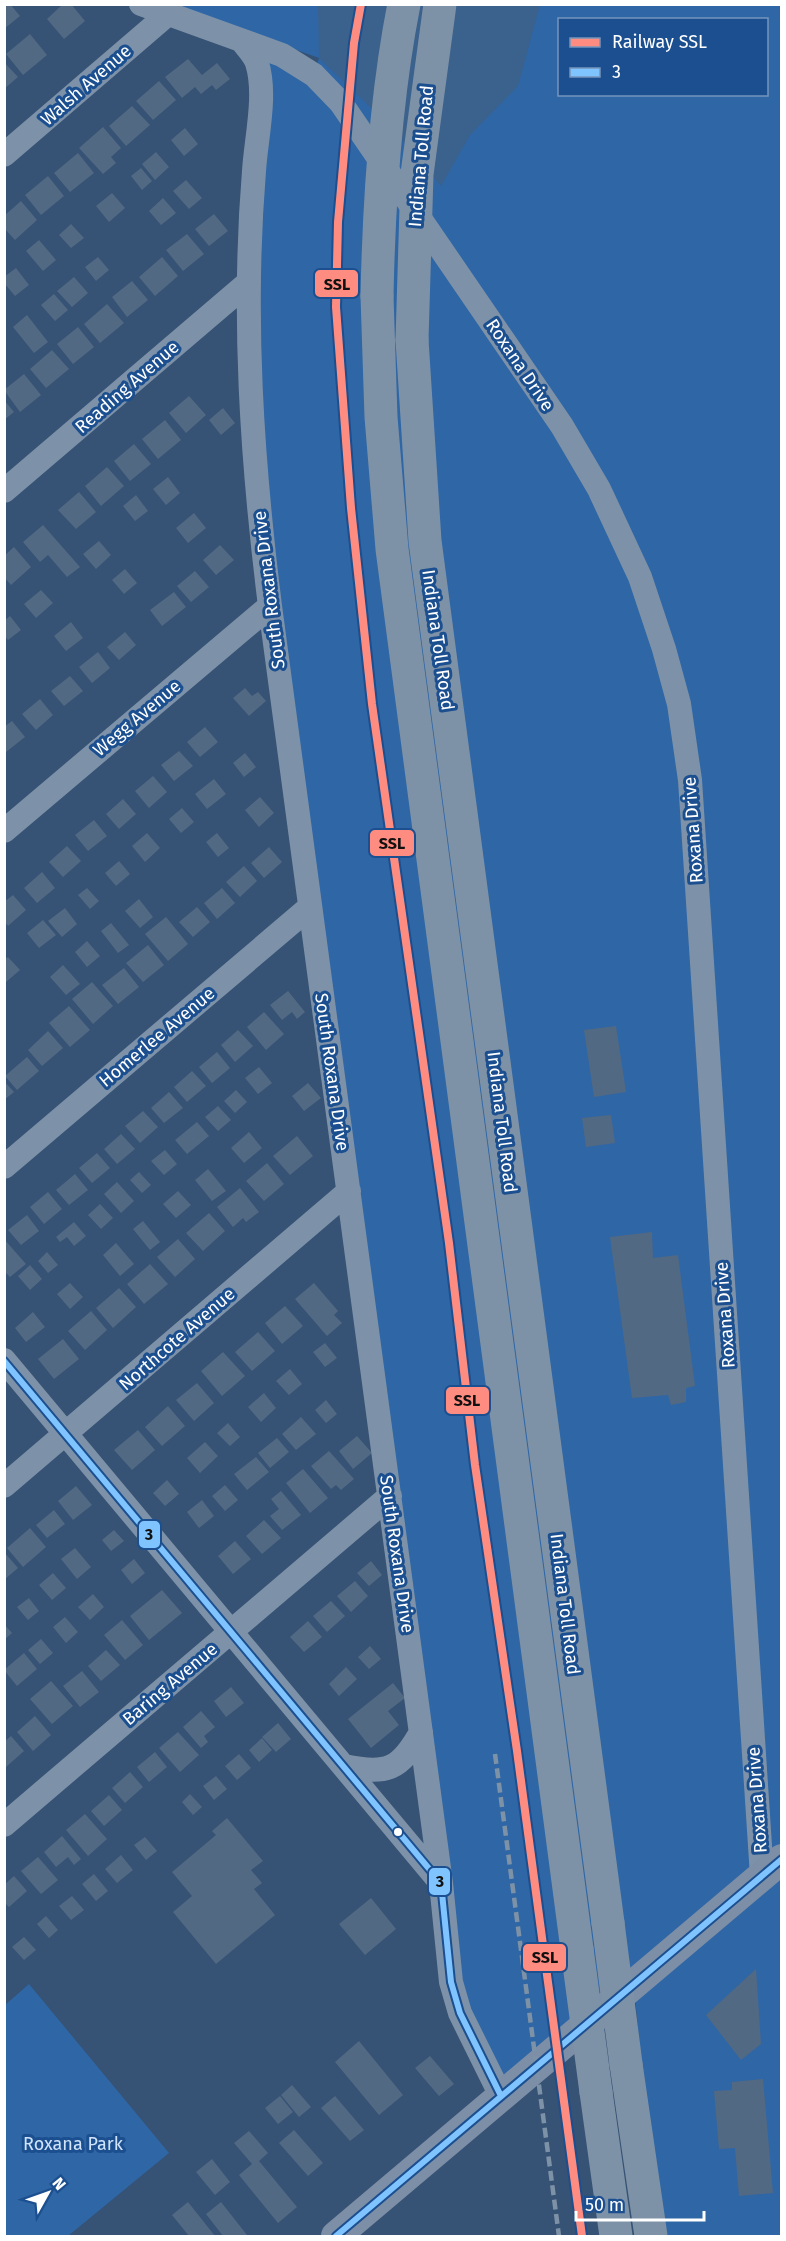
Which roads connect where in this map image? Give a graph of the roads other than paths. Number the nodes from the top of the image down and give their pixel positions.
1 (141, 4) edge
2 (404, 4) edge
3 (440, 4) edge
4 (168, 14) junction
5 (242, 41) junction
6 (4, 154) edge
7 (249, 282) junction
8 (4, 492) edge
9 (270, 606) junction
10 (4, 831) edge
11 (310, 907) junction
12 (4, 1167) edge
13 (349, 1191) junction
14 (4, 1360) edge
15 (66, 1434) junction
16 (4, 1486) edge
17 (390, 1496) junction
18 (231, 1632) junction
19 (421, 1732) junction
20 (344, 1766) junction
21 (4, 1826) edge
22 (772, 1867) edge
23 (441, 1883) junction
24 (501, 2096) junction
25 (336, 2236) edge
26 (616, 2236) edge
27 (651, 2236) edge

1 - 4 street, Roxana Drive
2 - 26 highway, Indiana Toll Road, bridge
3 - 27 highway, Indiana Toll Road, bridge
4 - 5 street, Roxana Drive
4 - 6 street, Walsh Avenue
5 - 7 street, South Roxana Drive
5 - 22 street, Roxana Drive
7 - 8 street, Reading Avenue
7 - 9 street, South Roxana Drive
9 - 10 street, Wegg Avenue
9 - 11 street, South Roxana Drive
11 - 12 street, Homerlee Avenue
11 - 13 street, South Roxana Drive
13 - 15 street, Northcote Avenue
13 - 17 street, South Roxana Drive
14 - 15 street
15 - 16 street, Northcote Avenue
15 - 18 street
17 - 18 street, Baring Avenue
17 - 19 street, South Roxana Drive
18 - 20 street
18 - 21 street, Baring Avenue
19 - 20 street
19 - 23 street, South Roxana Drive
20 - 23 street
22 - 24 main road
23 - 24 street, South Roxana Drive
24 - 25 main road

